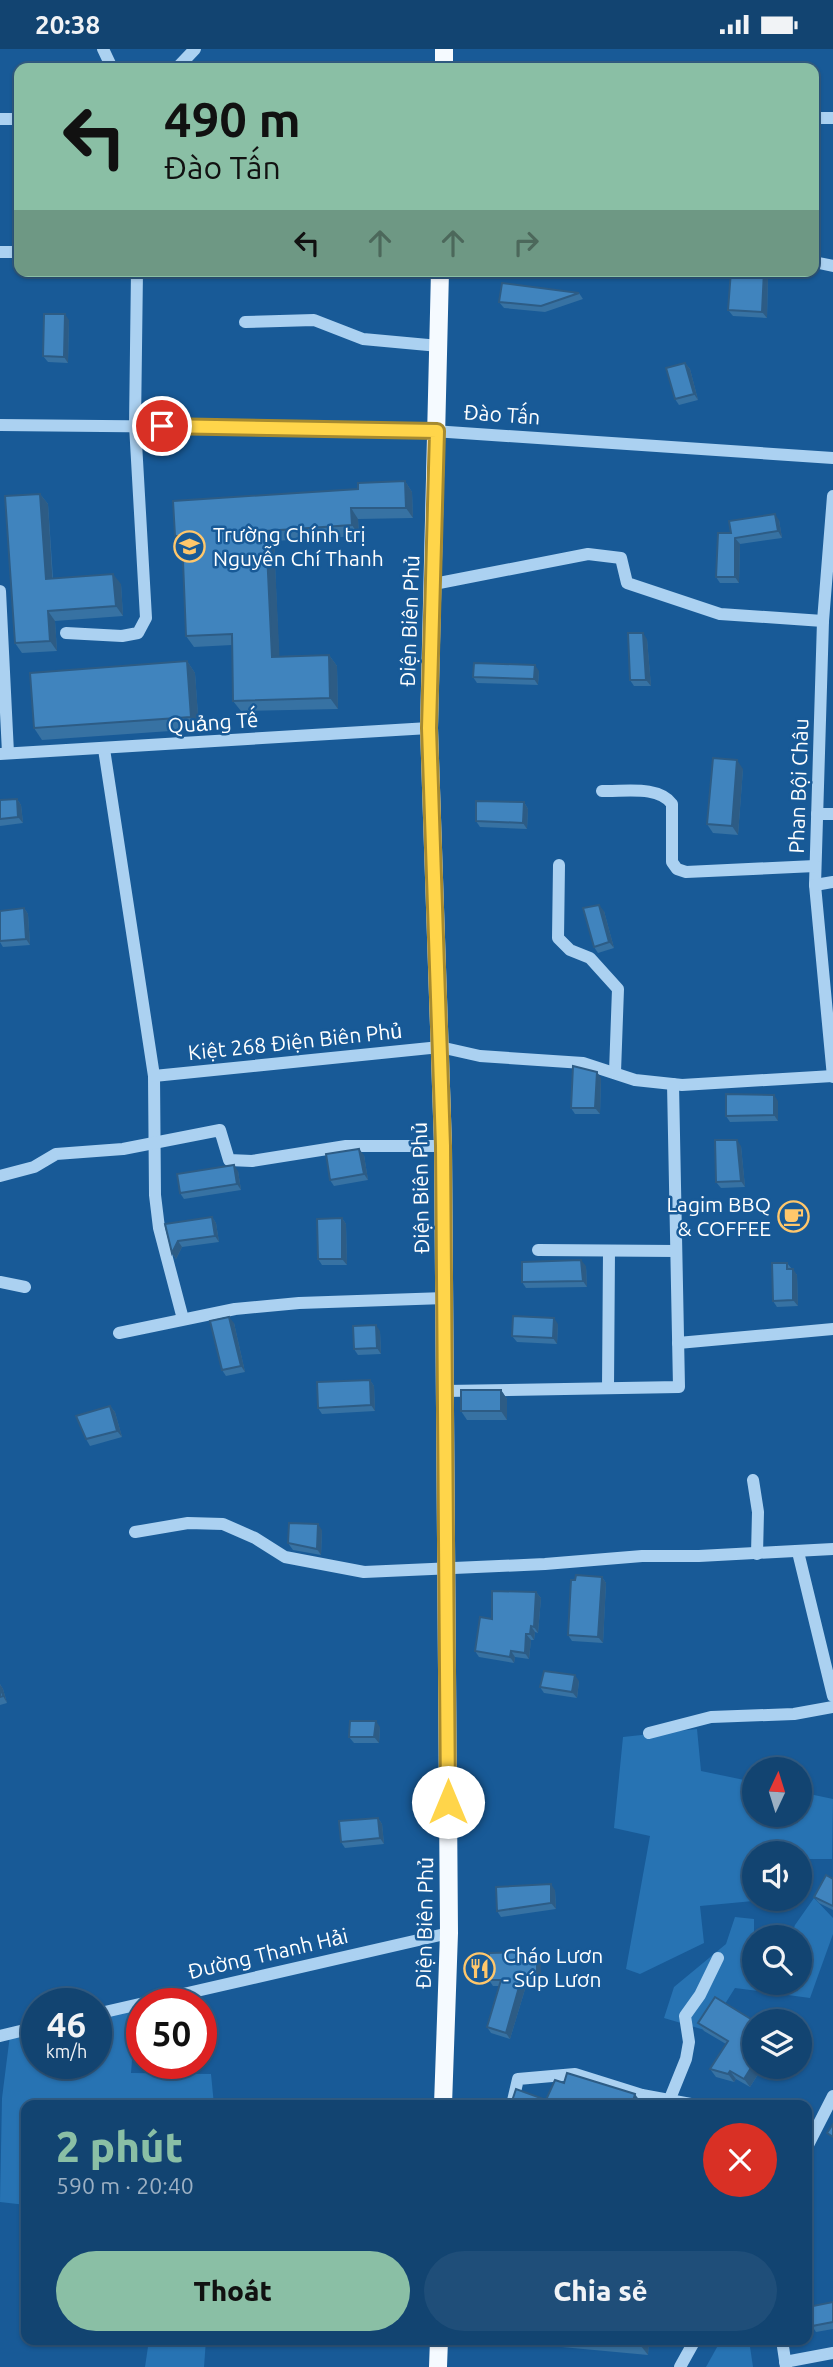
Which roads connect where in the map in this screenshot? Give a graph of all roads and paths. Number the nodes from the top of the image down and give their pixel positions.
1 (195, 49) edge
2 (182, 63) edge
3 (137, 277) edge
4 (440, 277) edge
5 (245, 322) dead end
6 (439, 346) junction
7 (0, 425) edge
8 (135, 425) junction
9 (437, 431) junction
10 (833, 458) edge
11 (833, 496) edge
12 (831, 559) edge
13 (433, 584) junction
14 (0, 591) edge
15 (823, 621) junction
16 (66, 633) dead end
17 (429, 728) junction
18 (104, 750) junction
19 (4, 754) edge
20 (602, 791) dead end
21 (817, 814) junction
22 (833, 814) edge
23 (559, 865) dead end
24 (815, 866) junction
25 (833, 882) edge
26 (815, 885) junction
27 (440, 1047) junction
28 (615, 1072) junction
29 (154, 1076) junction
30 (833, 1077) edge
31 (673, 1084) junction
32 (156, 1142) junction
33 (443, 1146) junction
34 (0, 1176) edge
35 (538, 1250) dead end
36 (609, 1251) junction
37 (676, 1251) junction
38 (0, 1282) edge
39 (25, 1287) dead end
40 (445, 1299) junction
41 (183, 1319) junction
42 (833, 1329) edge
43 (119, 1333) dead end
44 (678, 1343) junction
45 (608, 1388) junction
46 (445, 1391) junction
47 (753, 1480) dead end
48 (135, 1532) dead end
49 (833, 1549) edge
50 (798, 1552) junction
51 (757, 1554) junction
52 (446, 1567) junction
53 (833, 1696) edge
54 (833, 1707) edge
55 (649, 1733) dead end
56 (449, 1933) junction
57 (718, 1958) dead end
58 (112, 2010) edge
59 (21, 2031) edge
60 (0, 2036) edge
61 (833, 2096) edge
62 (443, 2100) edge
63 (513, 2100) edge
64 (666, 2100) edge
65 (669, 2100) edge
66 (812, 2135) edge
67 (439, 2345) edge
68 (692, 2345) edge
69 (783, 2345) edge
70 (833, 2353) edge
71 (786, 2364) edge
72 (438, 2367) edge
73 (680, 2367) edge

1 - 2 street
3 - 8 street
4 - 6 main road, Điện Biên Phủ
5 - 6 street
6 - 9 main road, Điện Biên Phủ
7 - 8 street, Đào Tấn
8 - 9 street, Đào Tấn
8 - 16 street
9 - 10 street, Đào Tấn
9 - 13 main road, Điện Biên Phủ
11 - 12 street, Phan Bội Châu
12 - 15 street, Phan Bội Châu
13 - 15 street
13 - 17 main road, Điện Biên Phủ
14 - 19 street
15 - 21 street, Phan Bội Châu
17 - 18 street, Quảng Tế
17 - 27 main road, Điện Biên Phủ
18 - 19 street, Quảng Tế
18 - 29 street
20 - 24 street
21 - 22 street
21 - 24 street, Phan Bội Châu
23 - 28 street
24 - 26 street, Phan Bội Châu
25 - 26 street
26 - 30 street, Phan Bội Châu
27 - 28 street, Kiệt 268 Điện Biên Phủ
27 - 29 street, Kiệt 268 Điện Biên Phủ
27 - 33 main road, Điện Biên Phủ
28 - 31 street, Kiệt 268 Điện Biên Phủ
29 - 32 street
30 - 31 street, Kiệt 268 Điện Biên Phủ
31 - 37 street
32 - 33 street
32 - 34 street
32 - 41 street
33 - 40 main road, Điện Biên Phủ
35 - 36 street
36 - 37 street
36 - 45 street
37 - 44 street
38 - 39 street
40 - 41 street
40 - 46 main road, Điện Biên Phủ
41 - 43 street
42 - 44 street
44 - 45 street
45 - 46 street
46 - 52 main road, Điện Biên Phủ
47 - 51 street
48 - 52 street
49 - 50 street
50 - 51 street
50 - 53 street
51 - 52 street
52 - 56 main road, Điện Biên Phủ
54 - 55 street
56 - 58 street, Đường Thanh Hải
56 - 62 main road, Điện Biên Phủ
57 - 65 street
59 - 60 street
61 - 66 street
63 - 64 street
67 - 72 main road
68 - 73 street
69 - 71 street
70 - 71 street

